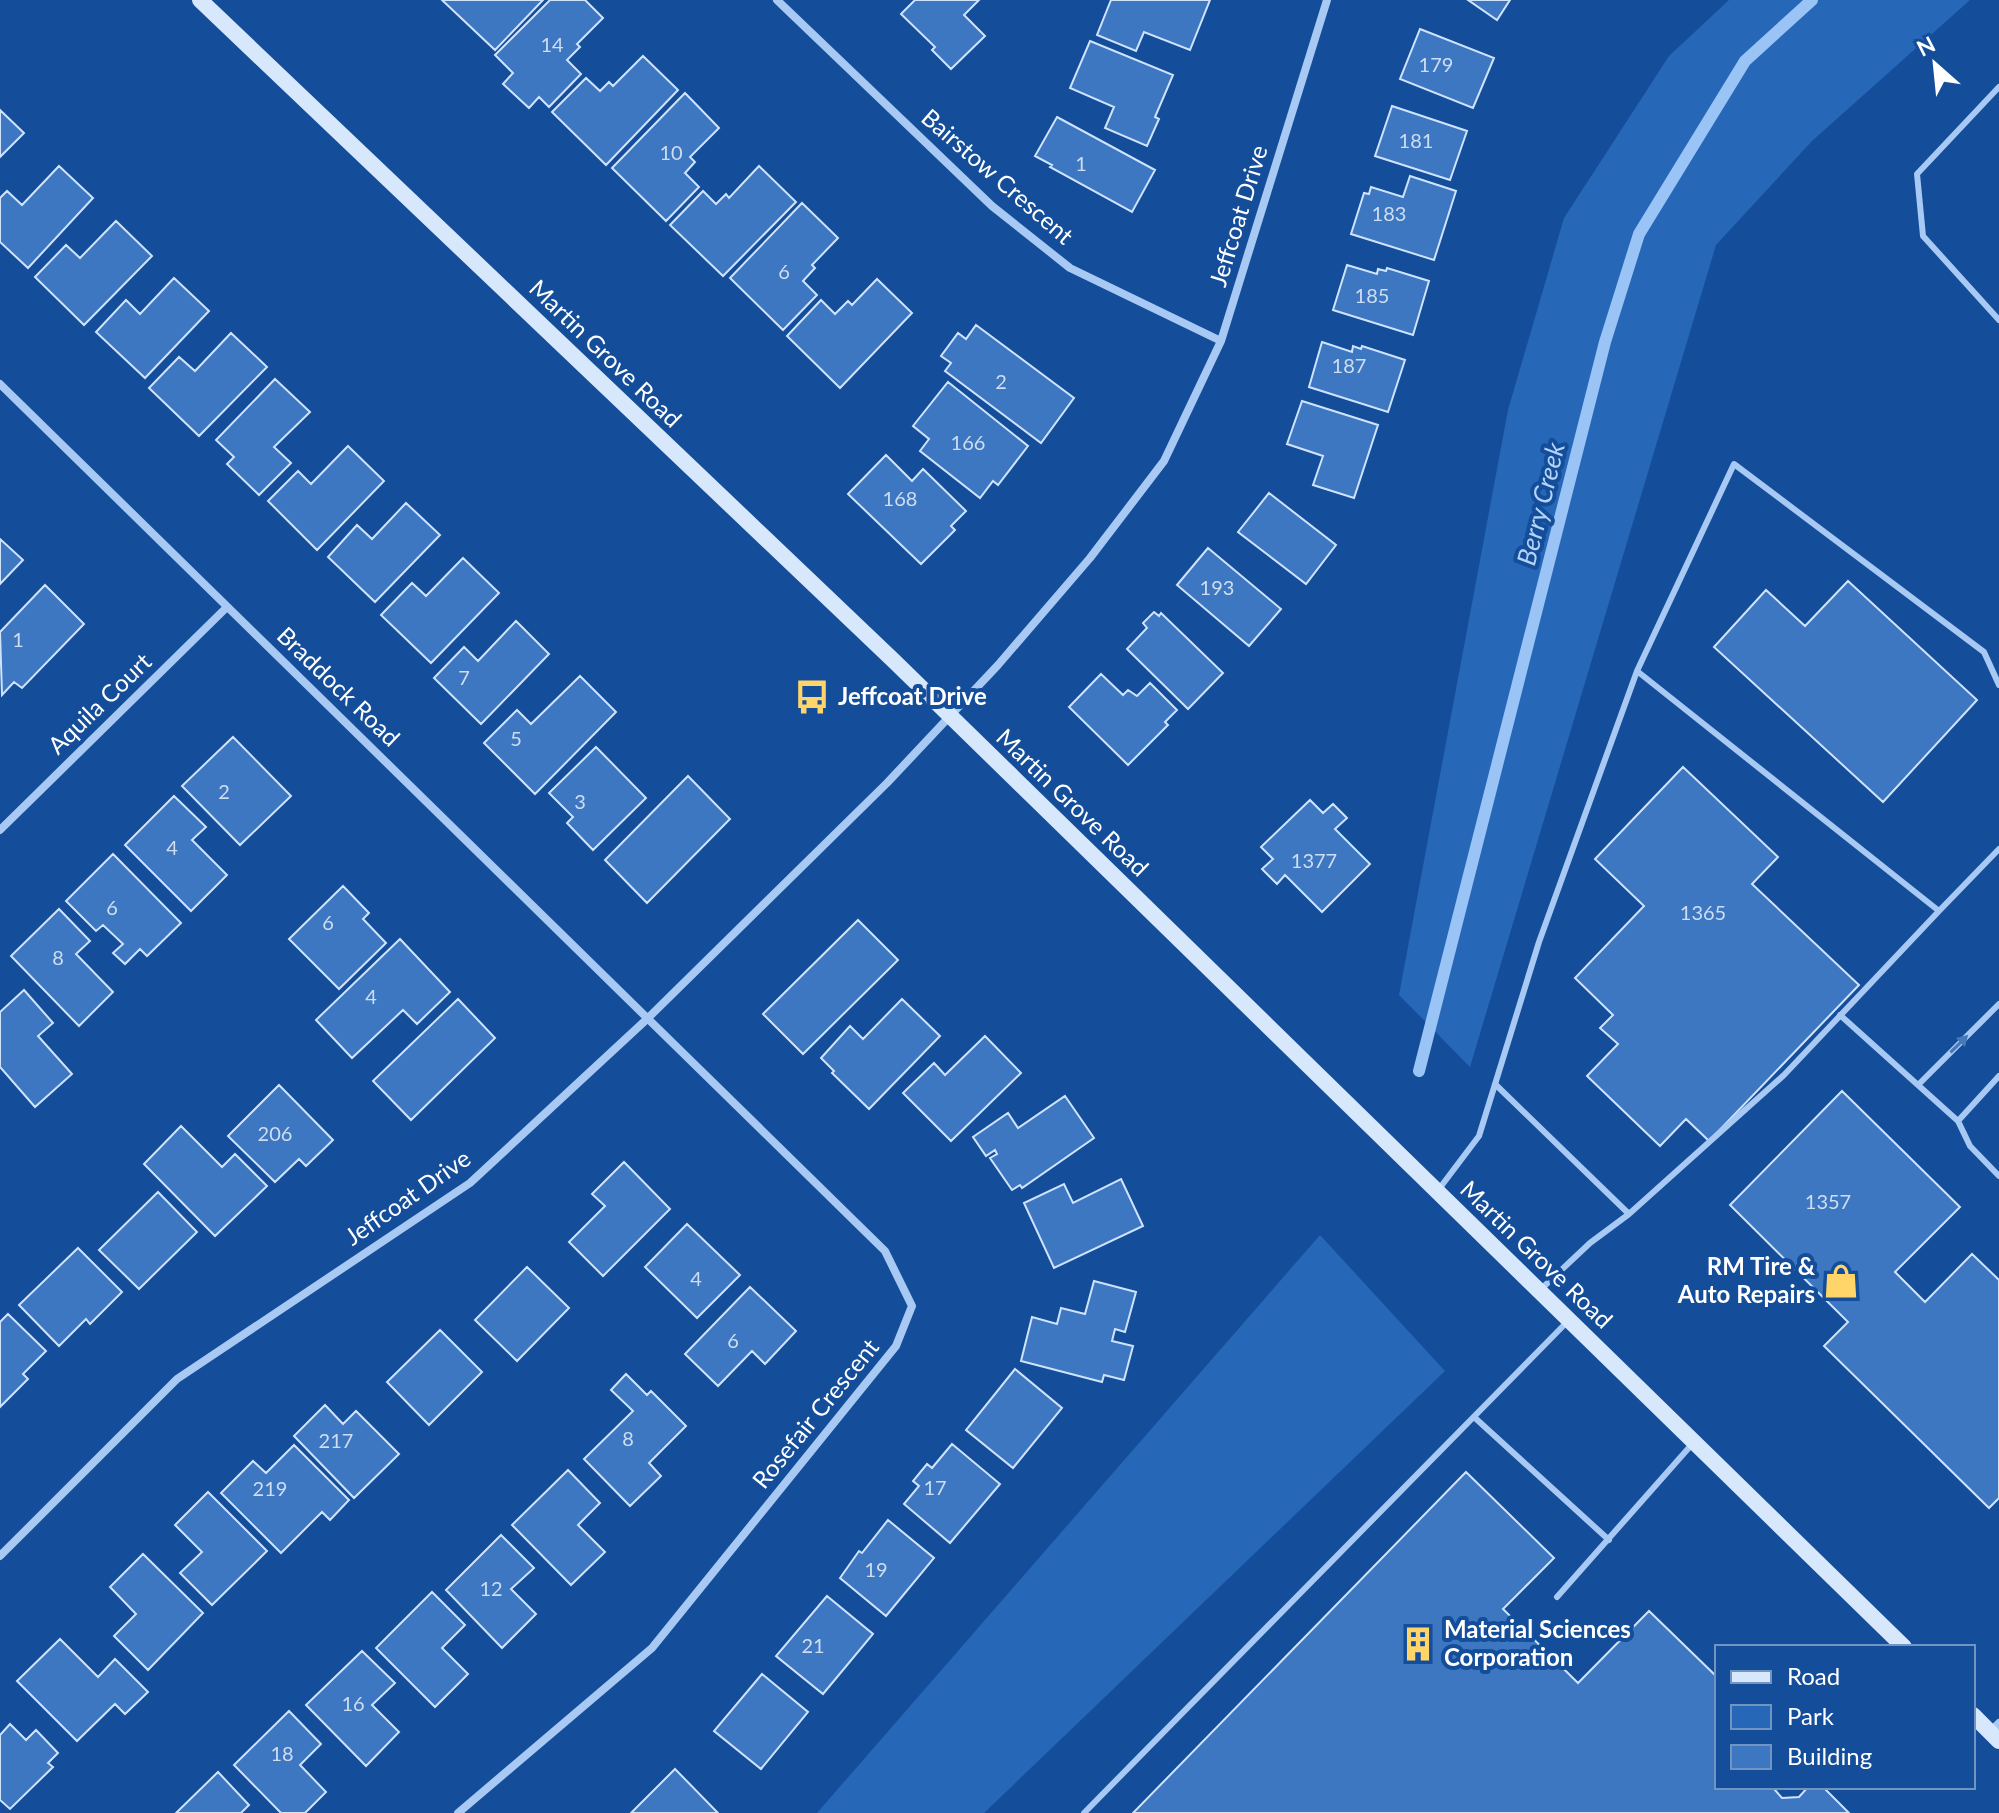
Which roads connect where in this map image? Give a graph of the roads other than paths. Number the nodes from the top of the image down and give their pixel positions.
1 (200, 0) edge
2 (777, 0) edge
3 (1327, 0) edge
4 (1999, 87) edge
5 (1999, 320) edge
6 (1221, 341) junction
7 (0, 384) edge
8 (227, 607) junction
9 (1637, 671) junction
10 (1999, 685) edge
11 (950, 716) junction
12 (0, 830) edge
13 (1999, 849) edge
14 (1939, 911) junction
15 (1999, 1004) edge
16 (1840, 1015) junction
17 (647, 1019) junction
18 (1999, 1076) edge
19 (1495, 1084) junction
20 (1918, 1085) junction
21 (1958, 1121) junction
22 (1999, 1176) edge
23 (1436, 1191) junction
24 (1629, 1214) junction
25 (1538, 1291) junction
26 (1569, 1319) junction
27 (1474, 1417) junction
28 (1694, 1442) junction
29 (1609, 1540) junction
30 (0, 1556) edge
31 (1557, 1597) dead end
32 (1902, 1645) edge
33 (1975, 1716) edge
34 (1996, 1732) edge
35 (458, 1813) edge
36 (1084, 1813) edge

1 - 11 main road, Martin Grove Road
2 - 6 street, Bairstow Crescent
3 - 6 street, Jeffcoat Drive
4 - 5 lane
6 - 11 street, Jeffcoat Drive
7 - 8 street, Braddock Road
8 - 12 street, Aquila Court
8 - 17 street, Braddock Road
9 - 10 lane
9 - 14 lane
9 - 19 lane
11 - 17 street, Jeffcoat Drive
11 - 23 main road, Martin Grove Road
13 - 14 lane
14 - 16 lane
20 -> 15 lane
16 - 20 lane
16 - 24 lane
17 - 30 street, Jeffcoat Drive
17 - 35 street, Rosefair Crescent
18 - 21 lane
19 - 23 lane
19 - 24 lane
20 - 21 lane
21 - 22 lane
23 - 25 main road, Martin Grove Road
24 - 25 lane
25 - 26 main road, Martin Grove Road
26 - 27 lane
26 - 28 main road, Martin Grove Road
27 - 29 lane
27 - 36 lane
28 - 29 lane
28 - 32 main road, Martin Grove Road
29 - 31 lane
33 - 34 main road

